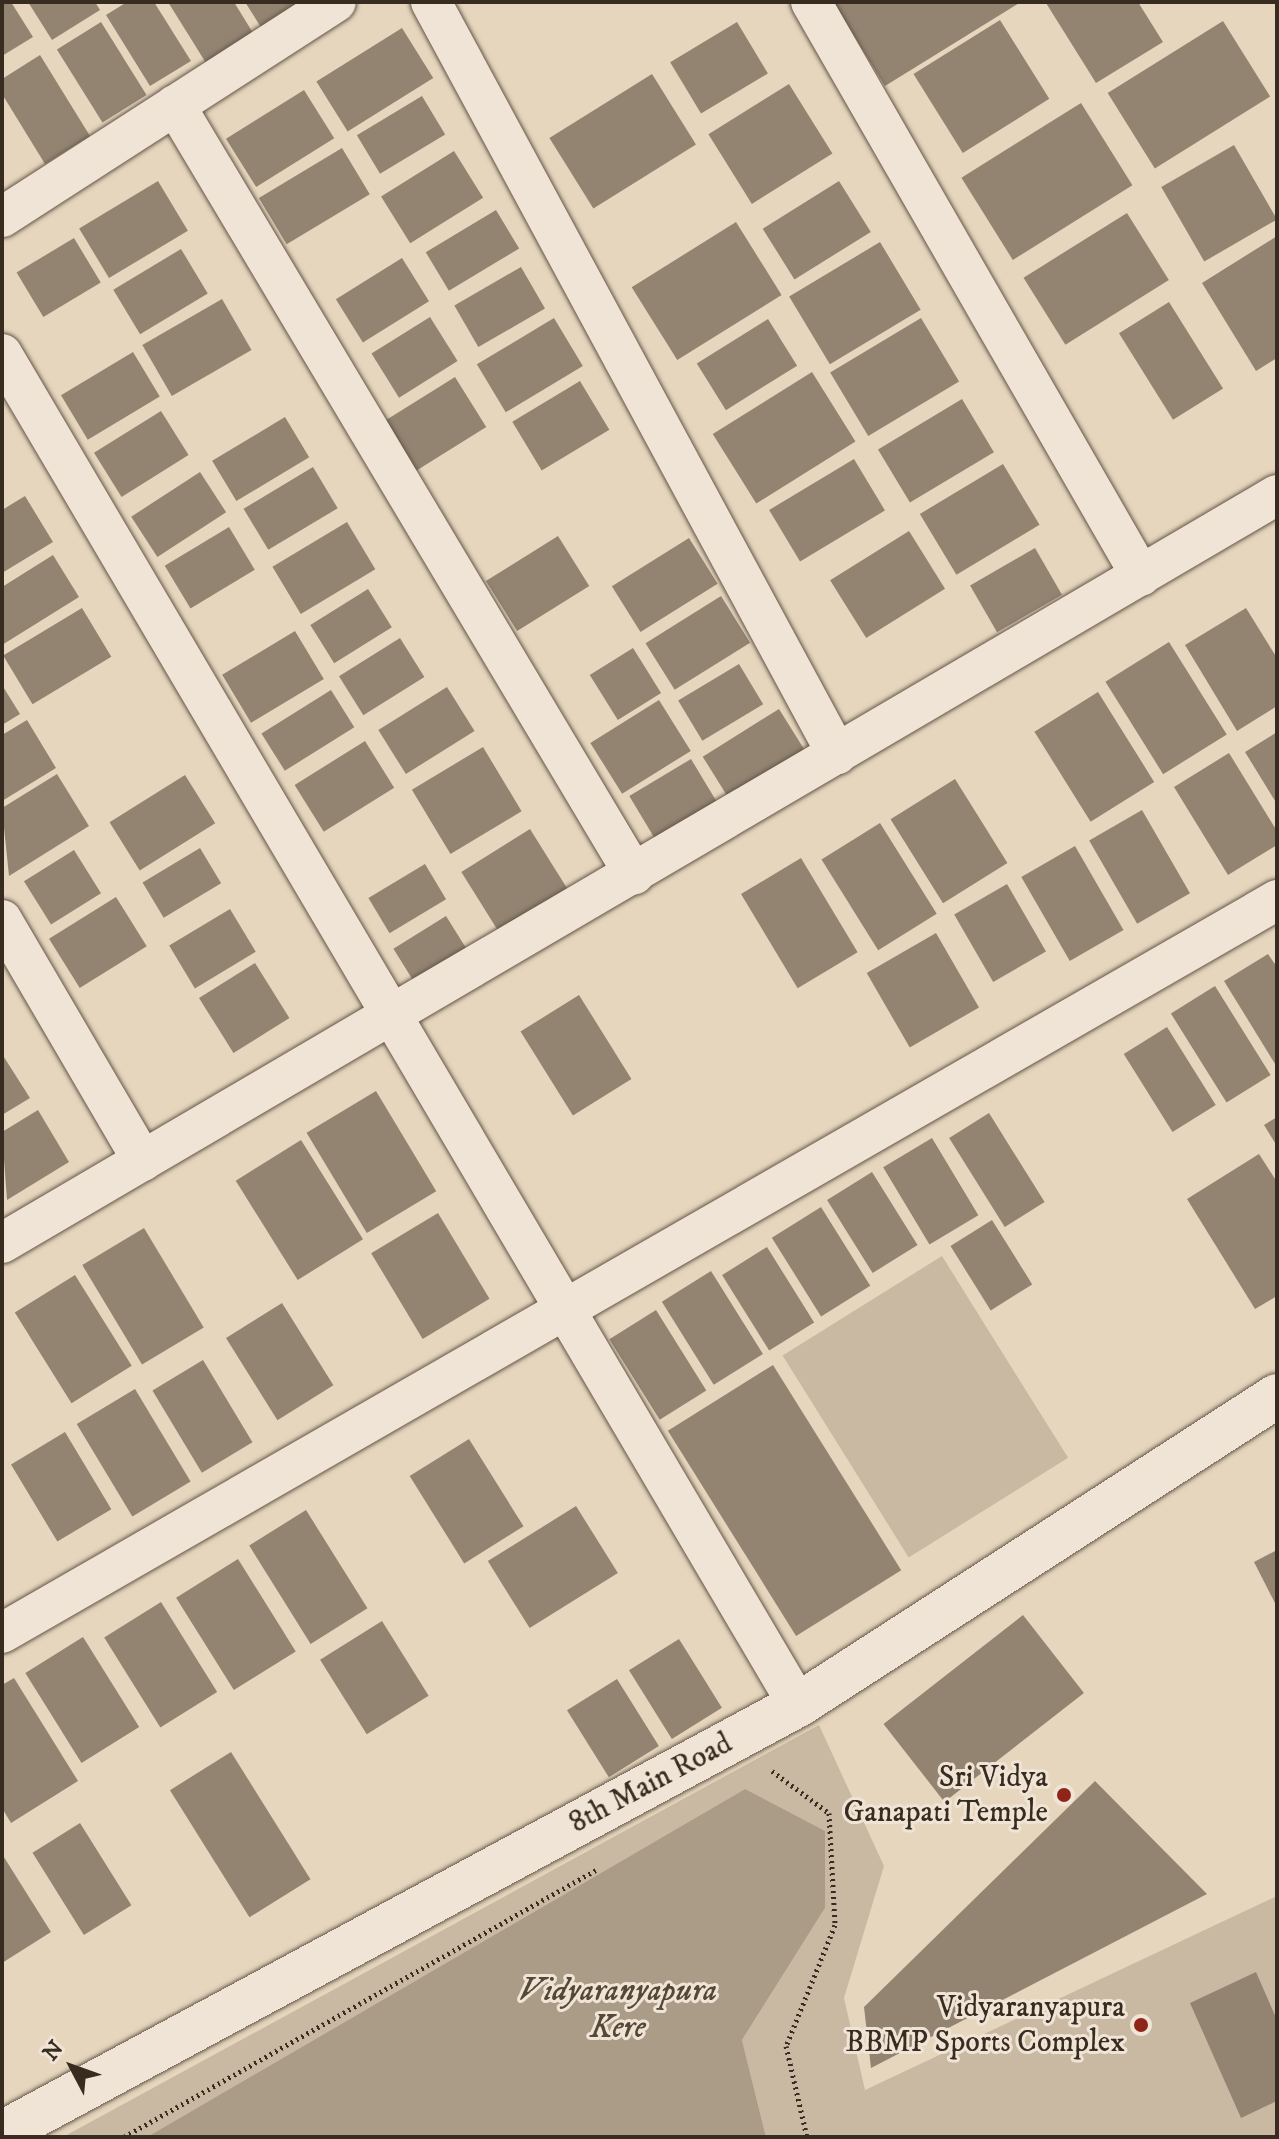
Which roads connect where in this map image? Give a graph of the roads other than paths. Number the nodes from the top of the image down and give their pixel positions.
1 (336, 2) edge
2 (811, 2) edge
3 (442, 6) edge
4 (175, 105) junction
5 (2, 217) edge
6 (2, 354) edge
7 (1277, 495) edge
8 (1141, 576) junction
9 (837, 754) junction
10 (634, 874) junction
11 (1277, 900) edge
12 (2, 920) edge
13 (391, 1017) junction
14 (143, 1161) junction
15 (2, 1243) edge
16 (562, 1314) junction
17 (1277, 1396) edge
18 (2, 1633) edge
19 (798, 1705) junction
20 (2, 2133) edge

1 - 4 street
2 - 8 street
3 - 9 street
4 - 5 street
4 - 10 street
6 - 13 street
7 - 8 street
8 - 9 street
9 - 10 street
10 - 13 street
11 - 16 street
12 - 14 street
13 - 14 street
13 - 16 street
14 - 15 street
16 - 18 street
16 - 19 street
17 - 19 street, 8th Main Road
19 - 20 street, 8th Main Road

